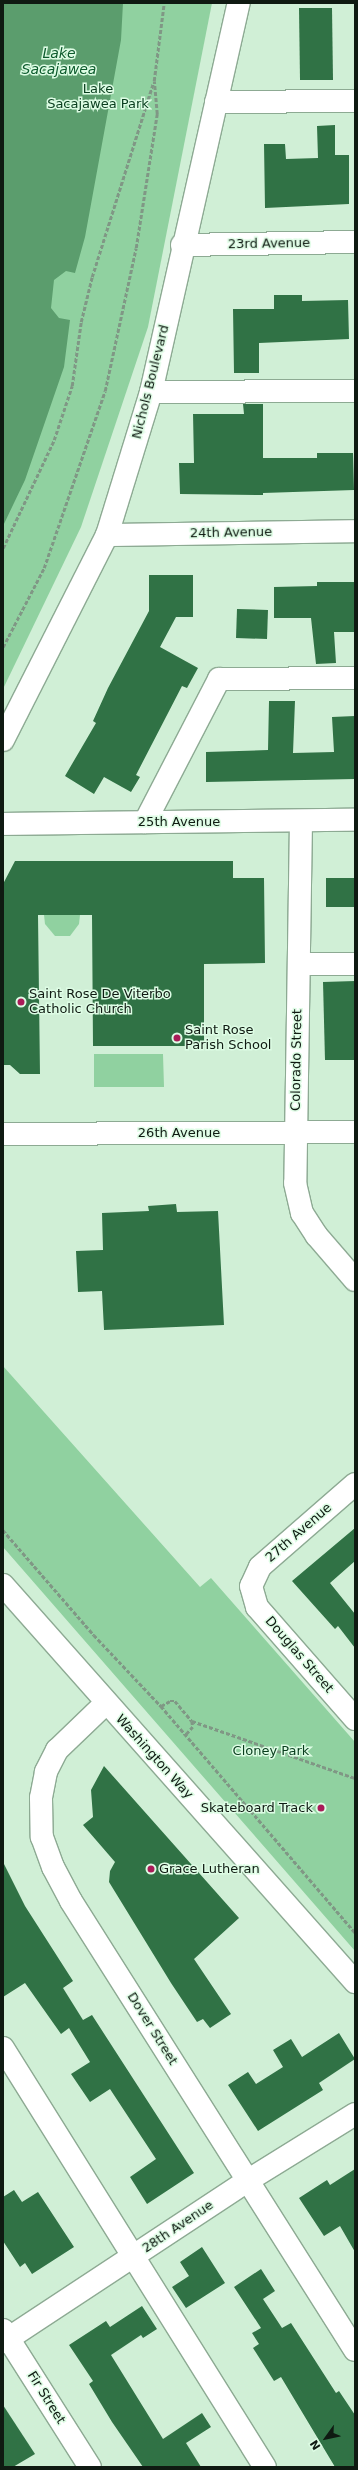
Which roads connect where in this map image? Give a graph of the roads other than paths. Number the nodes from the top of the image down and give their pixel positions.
1 (239, 3) edge
2 (355, 101) edge
3 (216, 102) junction
4 (355, 242) edge
5 (182, 245) junction
6 (355, 391) edge
7 (151, 392) junction
8 (355, 531) edge
9 (107, 535) junction
10 (355, 678) edge
11 (3, 740) edge
12 (355, 820) edge
13 (301, 821) junction
14 (145, 822) junction
15 (3, 824) edge
16 (299, 964) junction
17 (355, 964) edge
18 (355, 1132) edge
19 (295, 1133) junction
20 (3, 1134) edge
21 (355, 1280) edge
22 (352, 1493) edge
23 (3, 1585) edge
24 (251, 1586) joint
25 (106, 1703) junction
26 (355, 1719) edge
27 (355, 1982) edge
28 (3, 2048) edge
29 (355, 2114) edge
30 (247, 2181) junction
31 (132, 2258) junction
32 (5, 2337) edge
33 (355, 2350) edge
34 (90, 2467) edge
35 (265, 2467) edge

1 - 3 street, Nichols Boulevard
2 - 3 street
3 - 5 street, Nichols Boulevard
4 - 5 street, 23rd Avenue
5 - 7 street, Nichols Boulevard
6 - 7 street
7 - 9 street, Nichols Boulevard
8 - 9 street, 24th Avenue
9 - 11 street, Nichols Boulevard
10 - 14 street
12 - 13 street, 25th Avenue
13 - 14 street, 25th Avenue
13 - 16 street, Colorado Street
14 - 15 street, 25th Avenue
16 - 17 street
16 - 19 street, Colorado Street
18 - 19 street, 26th Avenue
19 - 20 street, 26th Avenue
19 - 21 street, Colorado Street
22 - 24 street, 27th Avenue
23 - 25 street, Washington Way
24 - 26 street, Douglas Street
25 - 27 street, Washington Way
25 - 30 street, Dover Street
28 - 31 street
29 - 30 street, 28th Avenue
30 - 31 street, 28th Avenue
30 - 33 street, Dover Street
31 - 32 street, 28th Avenue
31 - 35 street
32 - 34 street, Fir Street

